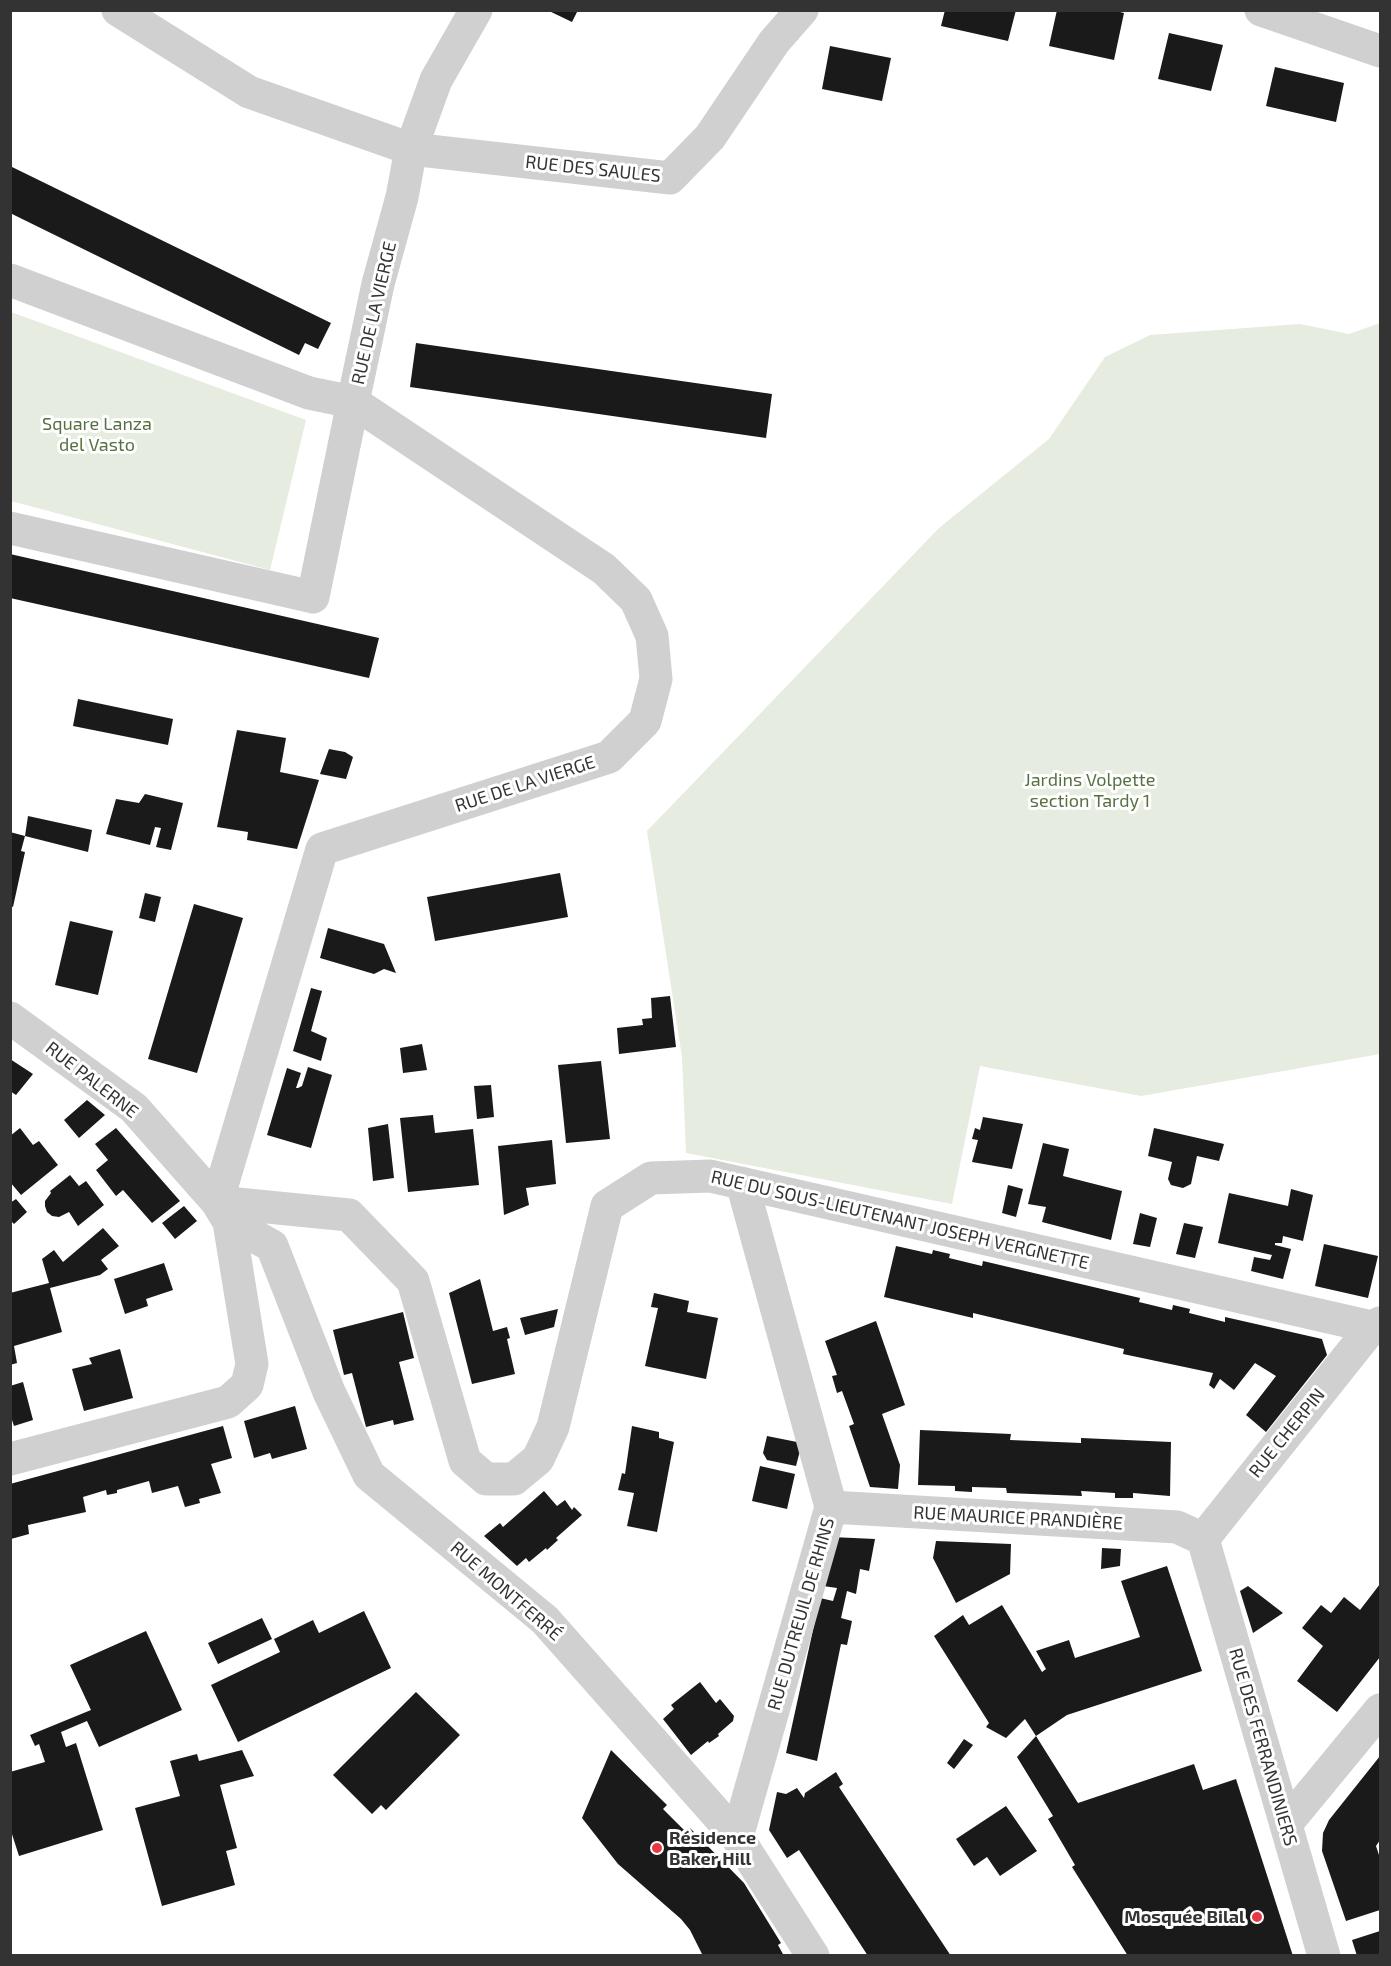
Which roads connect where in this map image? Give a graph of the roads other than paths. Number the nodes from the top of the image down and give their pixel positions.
1 (118, 10) edge
2 (476, 10) edge
3 (802, 10) edge
4 (1261, 10) edge
5 (1380, 51) edge
6 (411, 149) junction
7 (10, 280) edge
8 (353, 402) junction
9 (10, 528) edge
10 (10, 1018) edge
11 (741, 1183) junction
12 (223, 1212) junction
13 (1376, 1325) edge
14 (10, 1459) edge
15 (831, 1507) junction
16 (1203, 1539) junction
17 (1380, 1710) edge
18 (1286, 1824) junction
19 (737, 1837) junction
20 (813, 1956) edge
21 (1324, 1956) edge

1 - 6 street
2 - 6 street, RUE DE LA VIERGE
3 - 6 street, RUE DES SAULES
4 - 5 street
6 - 8 street, RUE DE LA VIERGE
7 - 8 street
8 - 9 street
8 - 12 street, RUE DE LA VIERGE
10 - 12 street, RUE PALERNE
11 - 12 street, RUE DU SOUS-LIEUTENANT JOSEPH VERGNETTE
11 - 13 street, RUE DU SOUS-LIEUTENANT JOSEPH VERGNETTE
11 - 15 street, RUE DUTREUIL DE RHINS
12 - 14 street
12 - 19 street, RUE MONTFERRÉ
13 - 16 street, RUE CHERPIN
15 - 16 street, RUE MAURICE PRANDIÈRE
15 - 19 street, RUE DUTREUIL DE RHINS
16 - 18 street, RUE DES FERRANDINIERS
17 - 18 street
18 - 21 street, RUE DES FERRANDINIERS
19 - 20 street, RUE MONTFERRÉ

